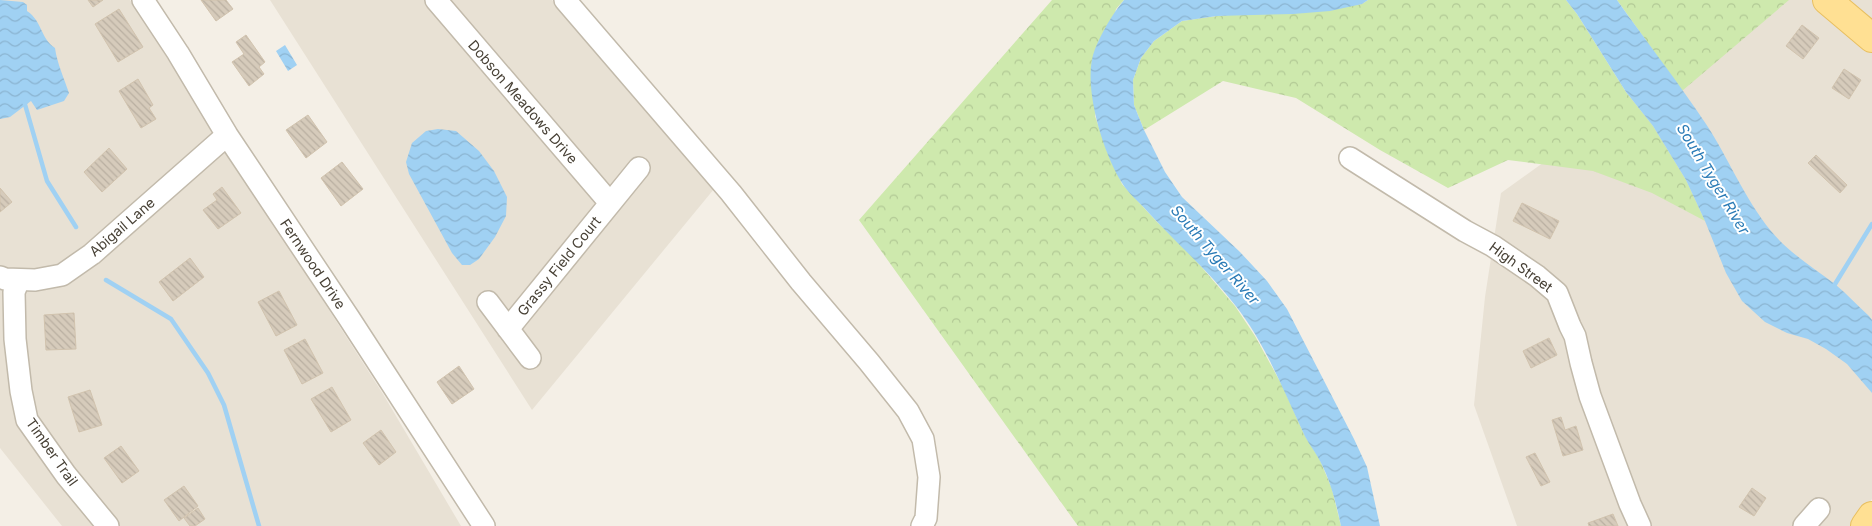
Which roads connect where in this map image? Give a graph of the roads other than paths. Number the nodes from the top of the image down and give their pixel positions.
1 (143, 0) edge
2 (436, 0) edge
3 (566, 0) edge
4 (1827, 0) edge
5 (1872, 38) edge
6 (227, 135) junction
7 (1350, 158) dead end
8 (639, 168) dead end
9 (610, 203) junction
10 (9, 278) edge
11 (488, 302) dead end
12 (508, 329) junction
13 (530, 358) dead end
14 (1818, 509) dead end
15 (1872, 516) edge
16 (108, 526) edge
17 (484, 526) edge
18 (922, 526) edge
19 (1640, 526) edge
20 (1804, 526) edge
21 (1864, 526) edge

1 - 6 street, Fernwood Drive
2 - 9 street, Dobson Meadows Drive
3 - 18 street
4 - 5 main road
6 - 10 street, Abigail Lane
6 - 17 street, Fernwood Drive
7 - 19 street, High Street
8 - 9 street, Grassy Field Court
9 - 12 street, Grassy Field Court
10 - 16 street, Timber Trail
11 - 12 street, Grassy Field Court
12 - 13 street, Grassy Field Court
14 - 20 street
15 - 21 main road

